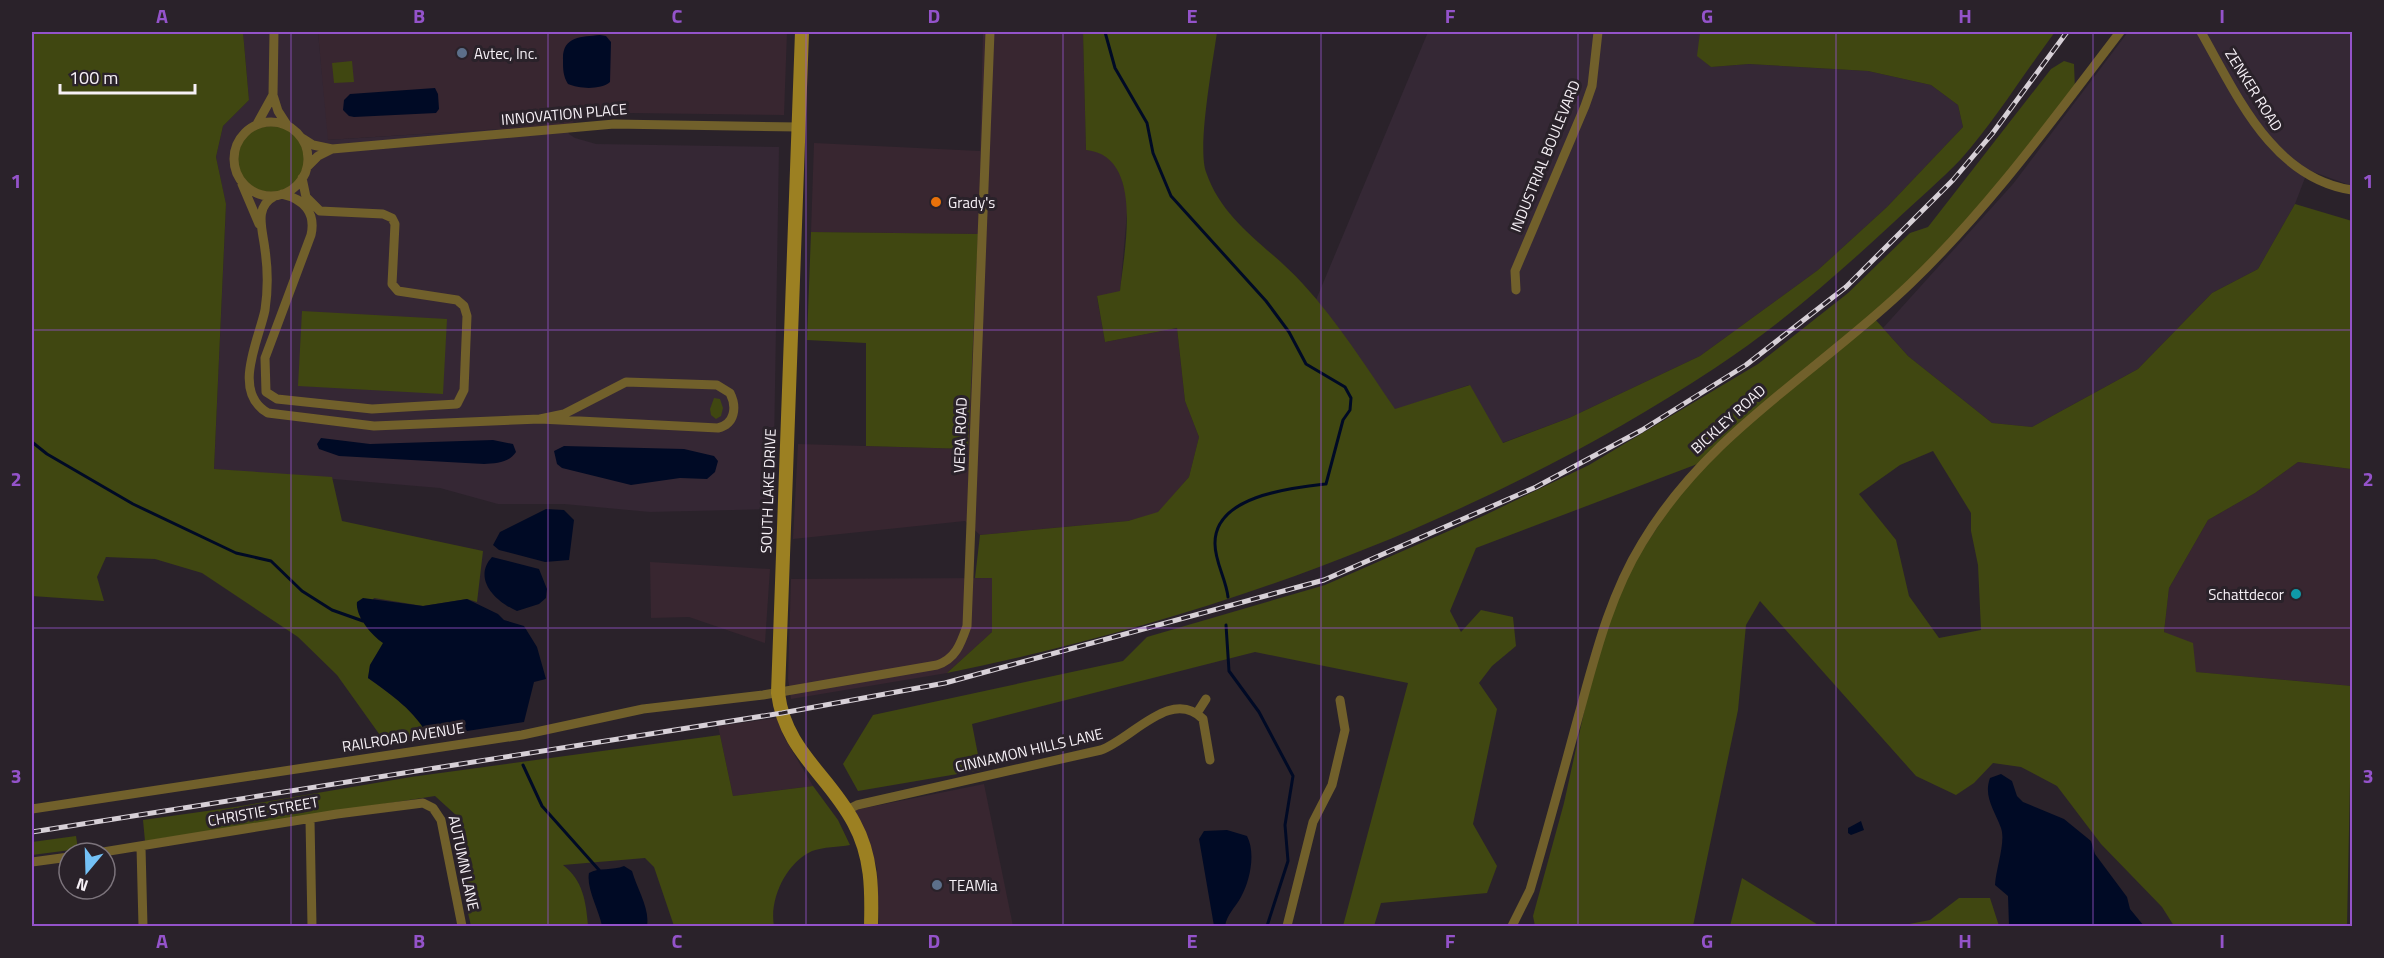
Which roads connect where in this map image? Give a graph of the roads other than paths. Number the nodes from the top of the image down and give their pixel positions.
1 (274, 32) edge
2 (802, 32) edge
3 (990, 32) edge
4 (1598, 32) edge
5 (2120, 32) edge
6 (2201, 32) edge
7 (273, 95) junction
8 (257, 124) junction
9 (288, 126) junction
10 (799, 127) junction
11 (302, 138) junction
12 (332, 149) junction
13 (307, 167) junction
14 (302, 178) junction
15 (241, 182) junction
16 (2352, 190) edge
17 (278, 195) junction
18 (261, 229) junction
19 (1516, 290) dead end
20 (540, 419) junction
21 (778, 693) junction
22 (1206, 699) dead end
23 (1340, 700) dead end
24 (1197, 713) junction
25 (1210, 760) dead end
26 (434, 808) joint
27 (32, 809) edge
28 (847, 810) junction
29 (310, 820) junction
30 (141, 847) junction
31 (117, 850) edge
32 (57, 859) edge
33 (32, 862) edge
34 (143, 927) edge
35 (312, 927) edge
36 (462, 927) edge
37 (871, 927) edge
38 (1287, 927) edge
39 (1512, 927) edge

1 - 7 street
2 - 10 main road, SOUTH LAKE DRIVE
3 - 21 street, VERA ROAD
4 - 19 street, INDUSTRIAL BOULEVARD
5 - 39 street, BICKLEY ROAD
6 - 16 street, ZENKER ROAD
7 - 8 street
7 - 9 street
8 - 9 street
8 - 15 street
9 - 11 street
10 - 12 street, INNOVATION PLACE
10 - 21 main road, SOUTH LAKE DRIVE
11 - 12 street, INNOVATION PLACE
11 - 13 street
12 - 13 street
13 - 14 street
14 - 17 street
14 - 17 street
15 - 17 street
15 - 18 street
17 - 18 street
18 - 20 street
20 - 20 street
21 - 27 street, RAILROAD AVENUE
21 - 28 main road, SOUTH LAKE DRIVE
22 - 24 street
23 - 38 street
24 - 25 street
24 - 28 street, CINNAMON HILLS LANE
26 - 29 street, CHRISTIE STREET
26 - 36 street, AUTUMN LANE
28 - 37 main road, SOUTH LAKE DRIVE
29 - 30 street, CHRISTIE STREET
29 - 35 street
30 - 31 street, CHRISTIE STREET
30 - 34 street
32 - 33 street

